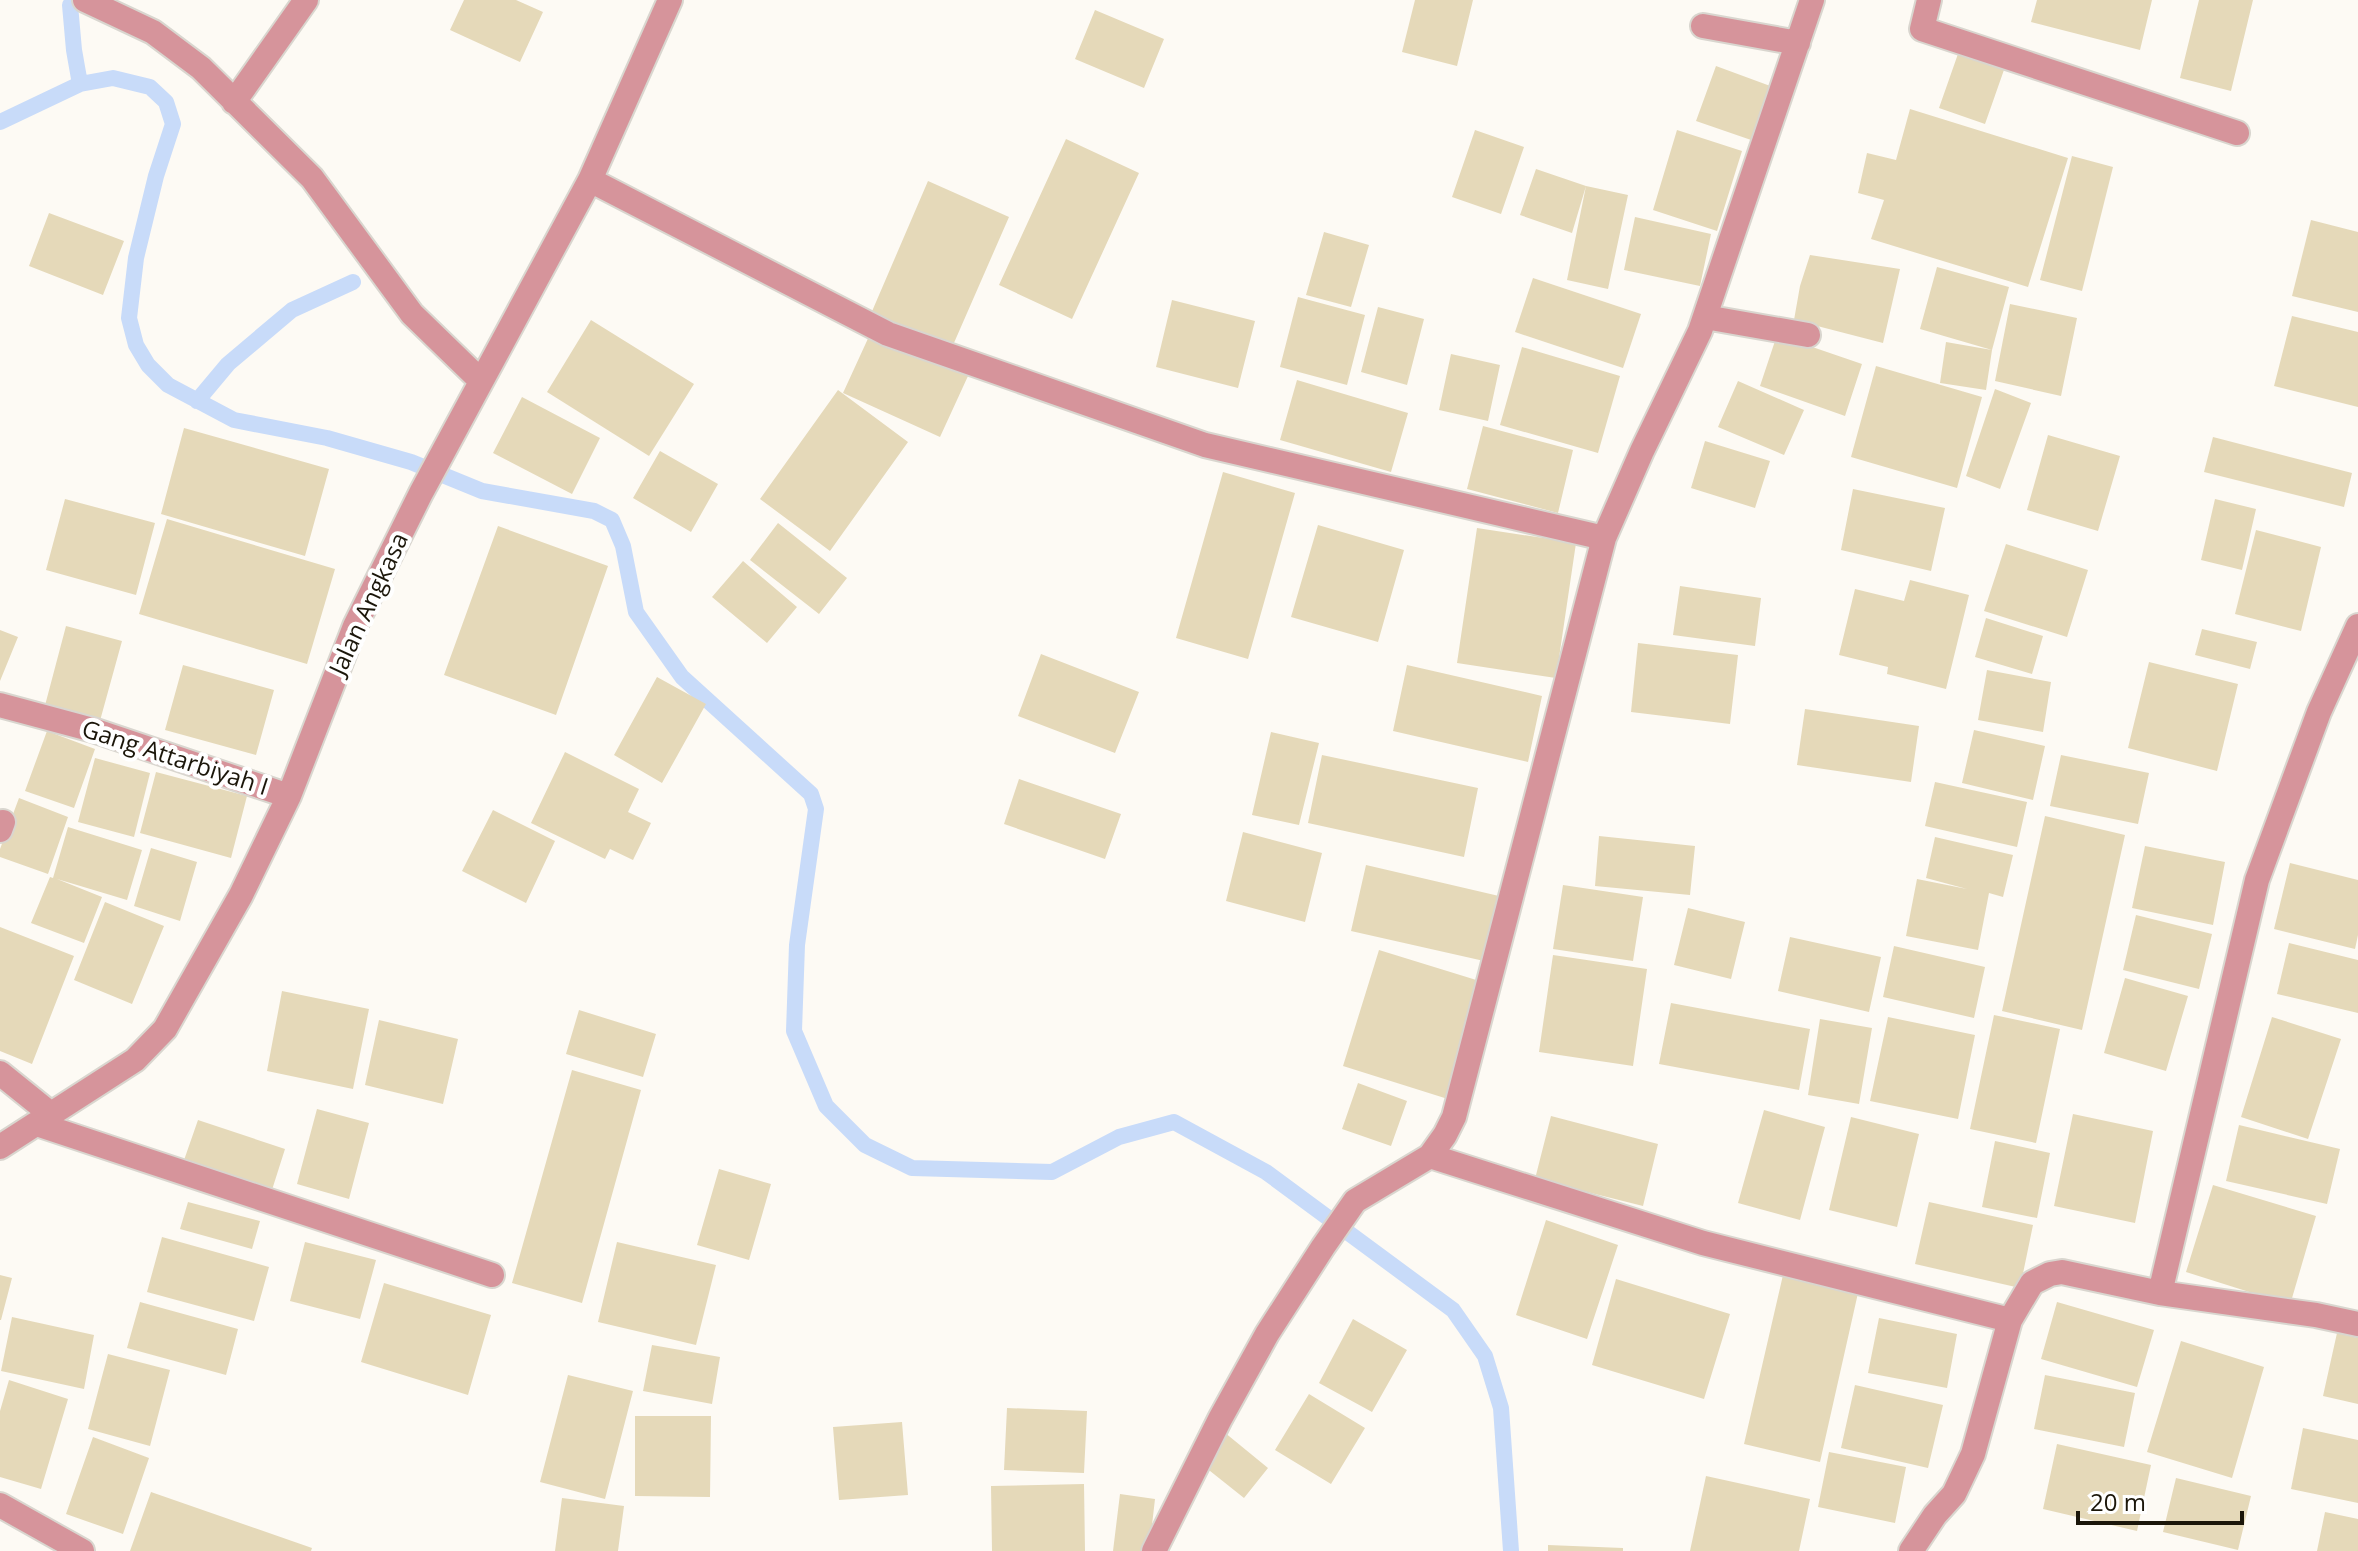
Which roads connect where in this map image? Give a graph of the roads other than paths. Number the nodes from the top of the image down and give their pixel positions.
1 (85, 0) edge
2 (306, 0) edge
3 (670, 0) edge
4 (1812, 0) edge
5 (1929, 0) edge
6 (1703, 26) dead end
7 (1798, 43) junction
8 (234, 102) junction
9 (2237, 133) dead end
10 (590, 180) junction
11 (1705, 317) junction
12 (1808, 335) dead end
13 (481, 381) junction
14 (1604, 538) junction
15 (2358, 626) edge
16 (0, 705) edge
17 (289, 796) junction
18 (0, 1073) edge
19 (44, 1120) junction
20 (0, 1147) edge
21 (1430, 1156) junction
22 (492, 1275) dead end
23 (2160, 1293) junction
24 (2010, 1320) junction
25 (2358, 1324) edge
26 (0, 1505) edge
27 (82, 1551) edge
28 (1154, 1551) edge
29 (1911, 1551) edge

1 - 8 street
2 - 8 street
3 - 10 street, Jalan Angkasa
4 - 7 street
5 - 9 street
6 - 7 street
7 - 11 street
8 - 13 street
10 - 13 street, Jalan Angkasa
10 - 14 street
11 - 12 street
11 - 14 street
13 - 17 street, Jalan Angkasa
14 - 21 street
15 - 23 street
16 - 17 street, Gang Attarbiyah I
17 - 19 street, Jalan Angkasa
18 - 19 street
19 - 20 street, Jalan Angkasa
19 - 22 street
21 - 24 street
21 - 28 street
23 - 24 street
23 - 25 street
24 - 29 street
26 - 27 street

